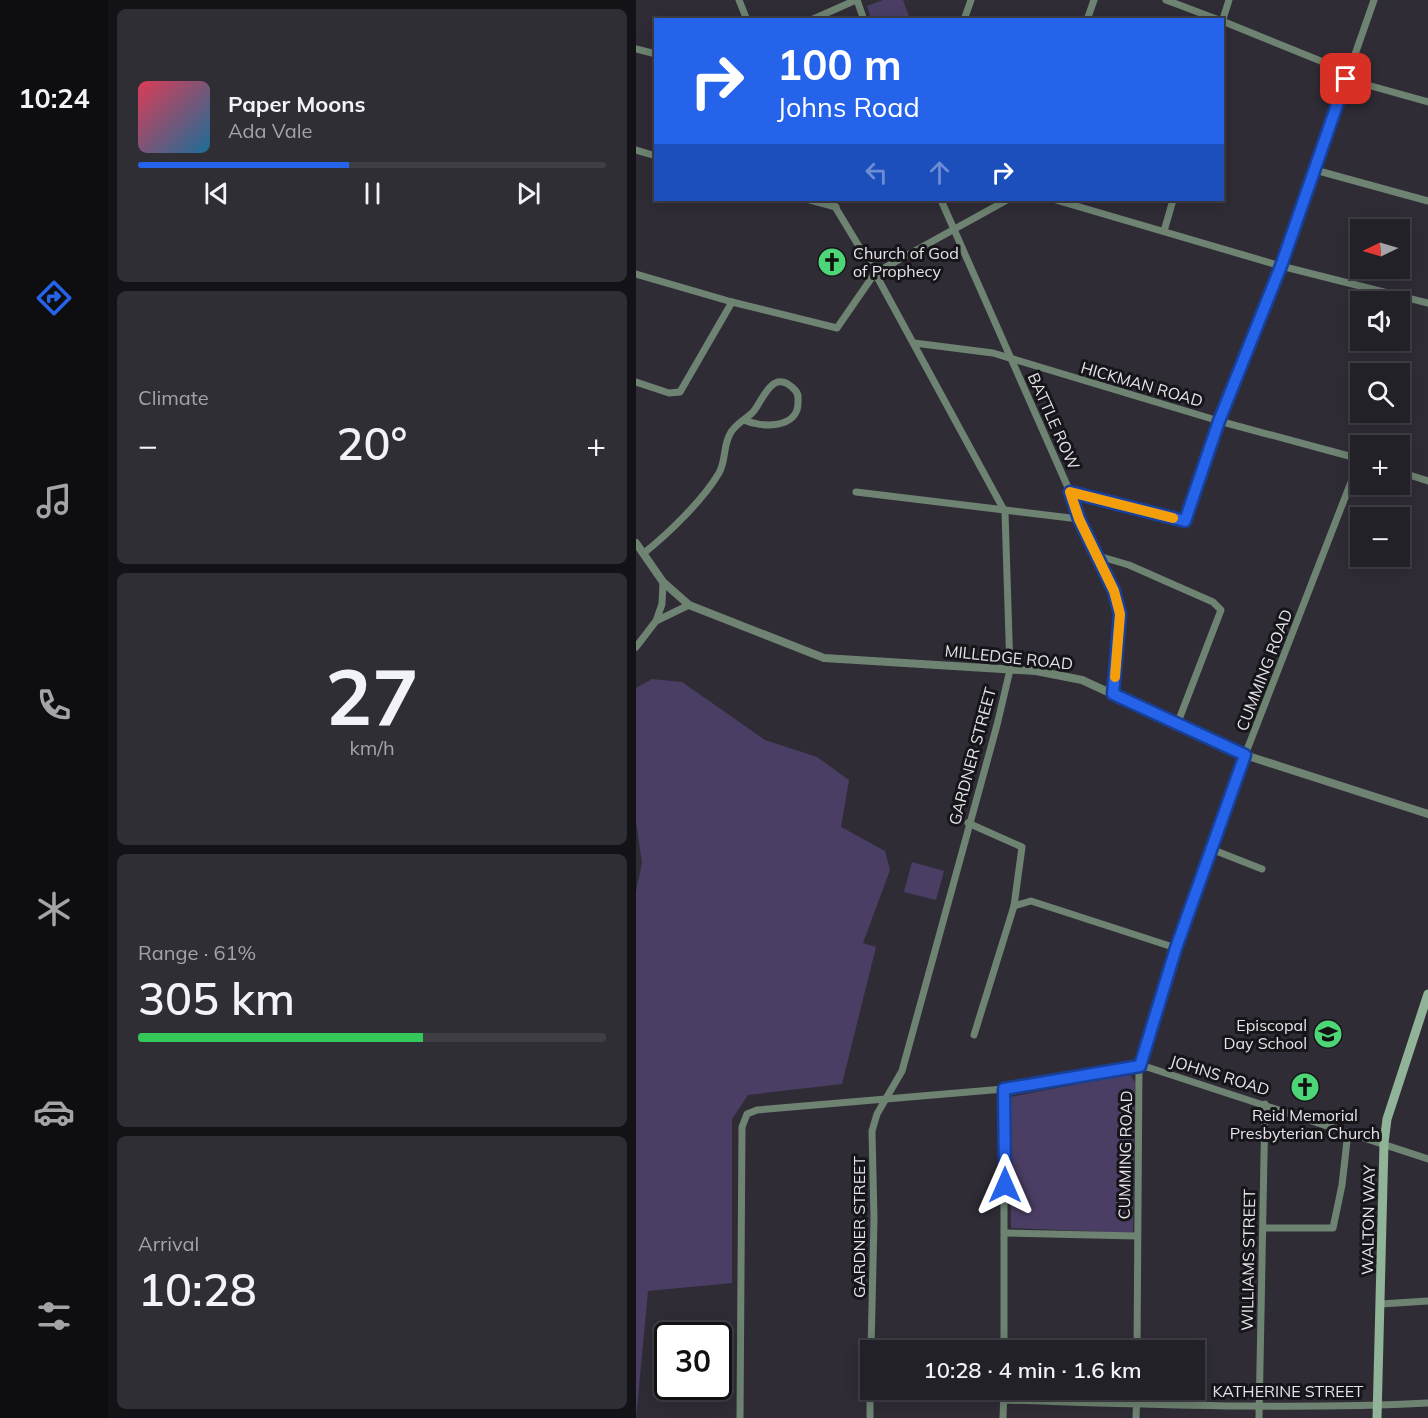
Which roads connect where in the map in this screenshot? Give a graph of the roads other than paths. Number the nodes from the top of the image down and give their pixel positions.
1 (740, 0) edge
2 (856, 0) edge
3 (971, 0) edge
4 (1094, 0) edge
5 (1166, 0) edge
6 (1229, 0) edge
7 (1374, 0) edge
8 (746, 18) edge
9 (816, 18) edge
10 (863, 18) edge
11 (965, 18) edge
12 (1088, 18) edge
13 (1214, 18) edge
14 (1223, 18) edge
15 (1224, 22) edge
16 (636, 49) edge
17 (654, 54) edge
18 (1347, 75) junction
19 (1428, 102) edge
20 (636, 150) edge
21 (654, 155) edge
22 (1315, 170) junction
23 (814, 201) edge
24 (832, 201) edge
25 (941, 201) edge
26 (1005, 201) edge
27 (1059, 201) edge
28 (1173, 201) edge
29 (1428, 201) edge
30 (836, 207) junction
31 (954, 228) junction
32 (1164, 231) junction
33 (1281, 266) junction
34 (875, 273) junction
35 (636, 274) edge
36 (732, 302) junction
37 (1428, 303) edge
38 (914, 343) junction
39 (1012, 360) junction
40 (636, 382) edge
41 (744, 420) junction
42 (1219, 421) junction
43 (1350, 456) edge
44 (1410, 475) edge
45 (1428, 481) edge
46 (1350, 485) edge
47 (856, 492) dead end
48 (1070, 492) junction
49 (1005, 512) junction
50 (1079, 519) junction
51 (636, 543) edge
52 (644, 553) junction
53 (1095, 555) junction
54 (663, 582) junction
55 (689, 605) junction
56 (656, 621) junction
57 (636, 647) edge
58 (1010, 670) junction
59 (1113, 694) junction
60 (1178, 722) junction
61 (1245, 755) junction
62 (1428, 814) edge
63 (968, 823) junction
64 (1211, 849) junction
65 (1262, 869) dead end
66 (1014, 906) junction
67 (1176, 948) junction
68 (1428, 994) edge
69 (974, 1035) dead end
70 (1140, 1066) junction
71 (1004, 1089) junction
72 (884, 1100) junction
73 (1265, 1104) junction
74 (1348, 1132) junction
75 (1384, 1143) junction
76 (1428, 1159) edge
77 (1263, 1228) junction
78 (1005, 1233) junction
79 (1137, 1236) junction
80 (1428, 1301) edge
81 (1381, 1304) junction
82 (871, 1340) edge
83 (1004, 1340) edge
84 (1137, 1340) edge
85 (870, 1400) edge
86 (1004, 1400) joint
87 (1137, 1400) edge
88 (1428, 1402) edge
89 (1137, 1404) junction
90 (1259, 1404) junction
91 (1377, 1405) junction
92 (740, 1418) edge
93 (870, 1418) edge
94 (1004, 1418) edge
95 (1136, 1418) edge
96 (1259, 1418) edge
97 (1377, 1418) edge

1 - 8 street
2 - 9 street
2 - 10 street
3 - 11 street
4 - 12 street
5 - 13 street
6 - 14 street
7 - 18 street
15 - 18 street
16 - 17 street
18 - 19 street
18 - 22 street
20 - 21 street
22 - 29 street
22 - 33 street
23 - 30 street
24 - 30 street, GARDNER STREET
25 - 31 street, BATTLE ROW
26 - 31 street
27 - 32 street
28 - 32 street
30 - 34 street, GARDNER STREET
31 - 34 street
31 - 39 street, BATTLE ROW
32 - 33 street
33 - 37 street
33 - 42 street
34 - 36 street
34 - 38 street, GARDNER STREET
35 - 36 street
36 - 40 street
38 - 39 street, HICKMAN ROAD
38 - 49 street, GARDNER STREET
39 - 42 street, HICKMAN ROAD
39 - 48 street, BATTLE ROW
41 - 41 street
41 - 52 street
42 - 43 street, HICKMAN ROAD
42 - 48 street
44 - 45 street
46 - 61 street, CUMMING ROAD
47 - 49 street
48 - 50 street, BATTLE ROW
49 - 50 street
49 - 58 street, GARDNER STREET
50 - 53 street, BATTLE ROW
51 - 52 street, MILLEDGE ROAD
52 - 54 street, MILLEDGE ROAD
53 - 59 street, BATTLE ROW
53 - 60 street
54 - 55 street, MILLEDGE ROAD
54 - 56 street
55 - 56 street
55 - 58 street, MILLEDGE ROAD
56 - 57 street
58 - 59 street, MILLEDGE ROAD
58 - 63 street, GARDNER STREET
59 - 60 street, MILLEDGE ROAD
60 - 61 street, MILLEDGE ROAD
61 - 62 street, MILLEDGE ROAD
61 - 64 street, CUMMING ROAD
63 - 66 street
63 - 72 street, GARDNER STREET
64 - 65 street
64 - 67 street, CUMMING ROAD
66 - 67 street
66 - 69 street
67 - 70 street, CUMMING ROAD
68 - 75 main road, WALTON WAY
70 - 71 street, JOHNS ROAD
70 - 73 street, JOHNS ROAD
70 - 79 street, CUMMING ROAD
71 - 72 street, JOHNS ROAD
71 - 78 street
72 - 82 street, GARDNER STREET
72 - 92 street, JOHNS ROAD
73 - 74 street, JOHNS ROAD
73 - 77 street, WILLIAMS STREET
74 - 75 street, JOHNS ROAD
74 - 77 street
75 - 76 street, JOHNS ROAD
75 - 81 main road, WALTON WAY
77 - 90 street, WILLIAMS STREET
78 - 79 street
78 - 83 street
79 - 84 street, CUMMING ROAD
80 - 81 street
81 - 91 main road, WALTON WAY
85 - 93 street
86 - 89 street, KATHERINE STREET
86 - 94 street
87 - 89 street
88 - 91 street, KATHERINE STREET
89 - 90 street, KATHERINE STREET
89 - 95 street
90 - 91 street, KATHERINE STREET
90 - 96 street, WILLIAMS STREET
91 - 97 main road, WALTON WAY

